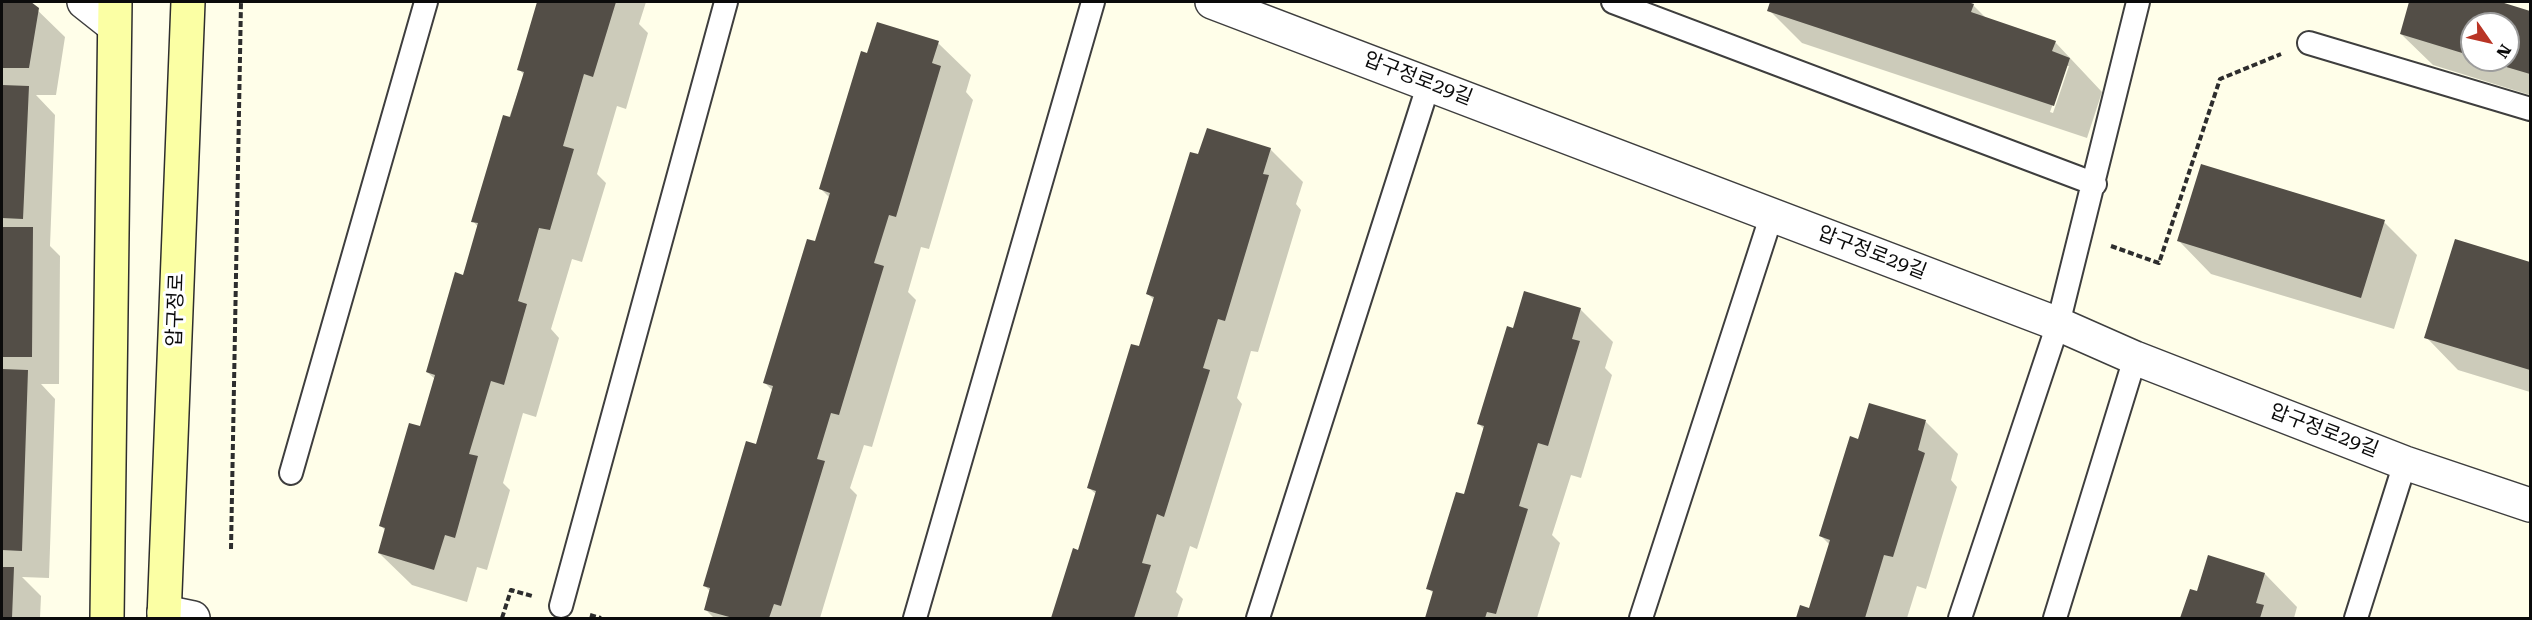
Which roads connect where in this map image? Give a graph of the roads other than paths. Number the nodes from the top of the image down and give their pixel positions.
1 (84, 2) edge
2 (188, 2) edge
3 (426, 2) edge
4 (726, 2) edge
5 (1093, 2) edge
6 (1212, 2) edge
7 (1613, 2) edge
8 (2138, 2) edge
9 (1255, 9) edge
10 (114, 13) edge
11 (2309, 43) road end
12 (1428, 83) junction
13 (2530, 110) edge
14 (2095, 184) junction
15 (1772, 214) junction
16 (2058, 324) junction
17 (2134, 358) junction
18 (2405, 463) junction
19 (291, 473) dead end
20 (2530, 505) edge
21 (561, 606) dead end
22 (174, 616) edge
23 (107, 618) edge
24 (915, 618) edge
25 (1258, 618) edge
26 (1641, 618) edge
27 (1960, 618) edge
28 (2055, 618) edge
29 (2356, 618) edge

1 - 10 street
2 - 22 main road, 압구정로
3 - 19 lane
4 - 21 lane
5 - 24 lane
6 - 9 street, 압구정로29길
7 - 14 lane
8 - 14 lane
9 - 12 street, 압구정로29길
10 - 23 main road
11 - 13 lane
12 - 15 street, 압구정로29길
12 - 25 lane
14 - 16 lane
15 - 16 street, 압구정로29길
15 - 26 lane
16 - 17 street, 압구정로29길
16 - 27 lane
17 - 18 street, 압구정로29길
17 - 28 lane
18 - 20 street, 압구정로29길
18 - 29 lane

